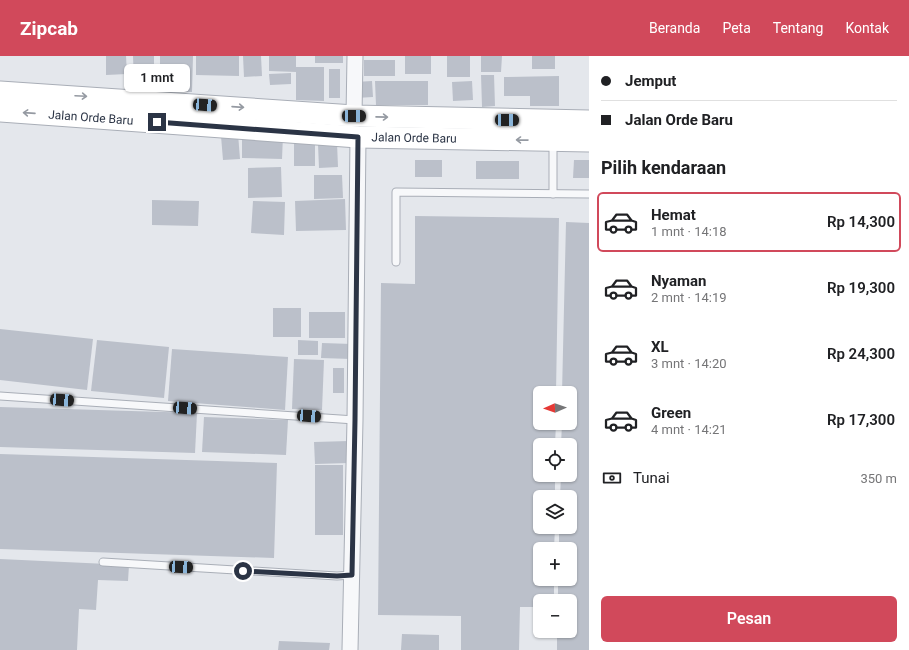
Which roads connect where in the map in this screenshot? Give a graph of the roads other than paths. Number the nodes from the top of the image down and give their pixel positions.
1 (355, 56) edge
2 (0, 92) edge
3 (0, 111) edge
4 (205, 115) junction
5 (354, 116) junction
6 (589, 121) edge
7 (553, 130) junction
8 (358, 137) junction
9 (589, 141) edge
10 (554, 194) junction
11 (589, 194) edge
12 (396, 262) dead end
13 (0, 396) edge
14 (355, 420) junction
15 (104, 562) dead end
16 (352, 575) junction
17 (350, 650) edge

1 - 5 street
2 -> 4 main road, Jalan Orde Baru
4 -> 3 main road, Jalan Orde Baru
4 -> 5 main road, Jalan Orde Baru
4 - 8 main road, Jalan Orde Baru
5 -> 7 main road, Jalan Orde Baru
6 - 7 main road, Jalan Orde Baru
7 -> 8 main road, Jalan Orde Baru
7 - 9 main road, Jalan Orde Baru
7 - 10 lane
8 - 14 street
10 - 11 lane
10 - 12 lane
13 - 14 lane
14 - 16 street
15 - 16 lane
16 - 17 street

